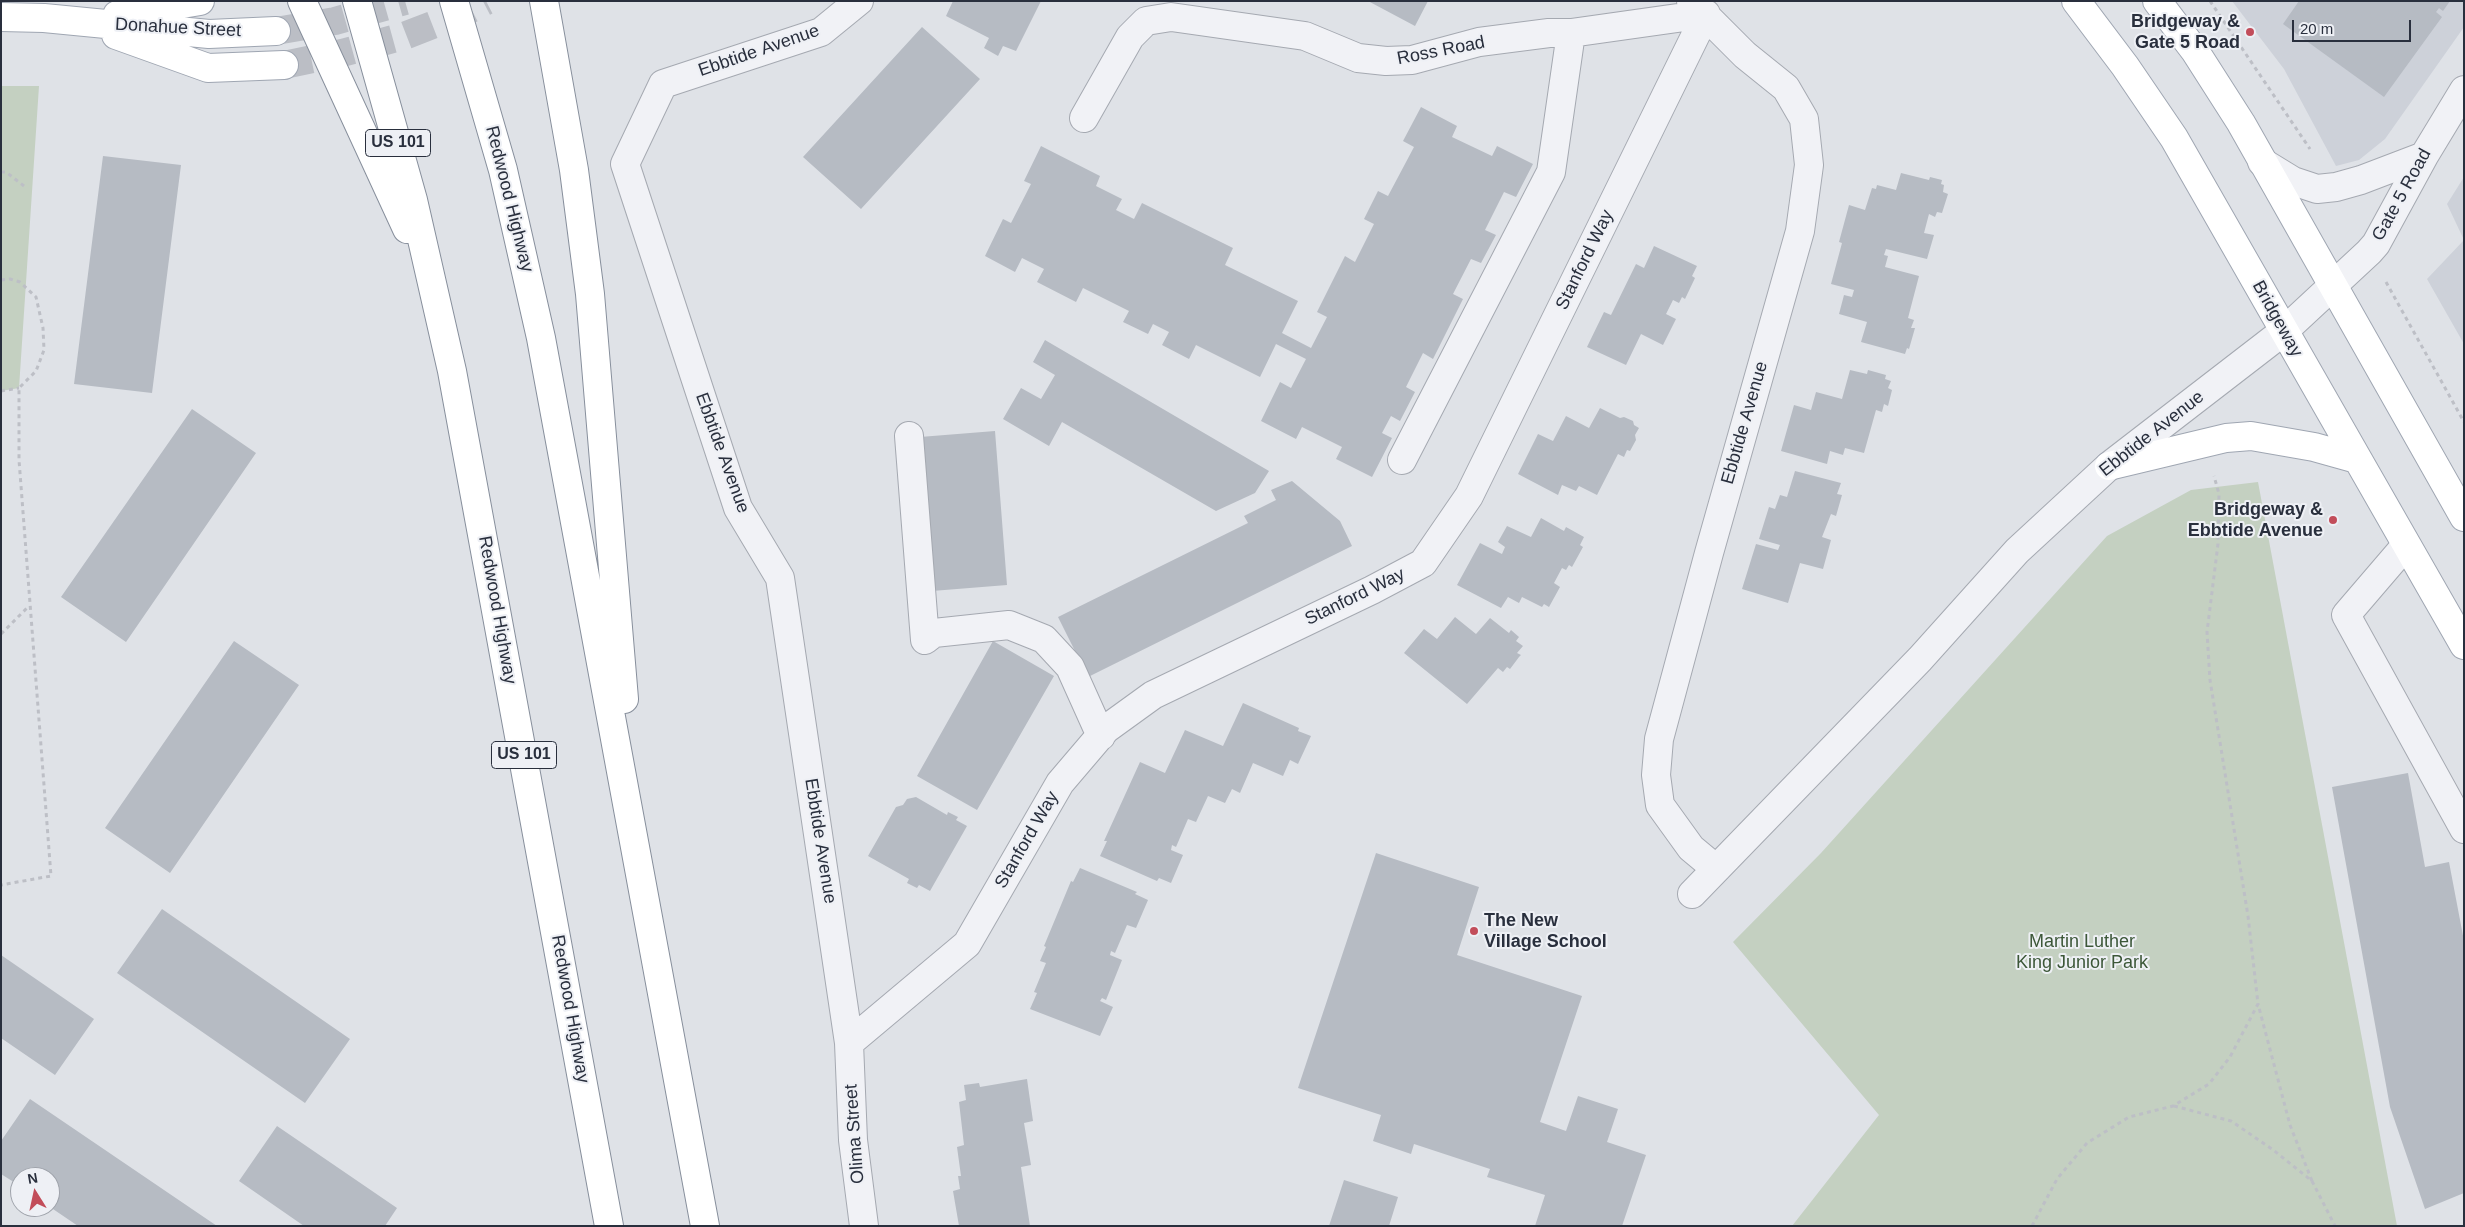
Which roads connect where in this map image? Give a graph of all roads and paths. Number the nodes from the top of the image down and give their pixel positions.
1 (200, 1) edge
2 (302, 1) edge
3 (357, 1) edge
4 (454, 1) edge
5 (544, 1) edge
6 (859, 1) edge
7 (2076, 1) edge
8 (2158, 1) edge
9 (1698, 8) edge
10 (1, 17) edge
11 (80, 22) junction
12 (276, 31) tunnel mouth
13 (1571, 33) junction
14 (284, 65) tunnel mouth
15 (2464, 90) edge
16 (1084, 118) dead end
17 (2424, 156) junction
18 (2262, 162) junction
19 (1, 172) edge
20 (24, 186) dead end
21 (1, 280) edge
22 (433, 286) junction
23 (2333, 286) junction
24 (2307, 311) joint
25 (2284, 331) junction
26 (20, 388) junction
27 (1, 391) edge
28 (909, 436) dead end
29 (2205, 443) junction
30 (2357, 459) junction
31 (1402, 460) dead end
32 (2109, 466) junction
33 (2464, 517) edge
34 (2406, 545) junction
35 (30, 605) junction
36 (1, 634) edge
37 (2464, 646) edge
38 (1101, 736) junction
39 (2464, 830) edge
40 (636, 847) junction
41 (1715, 868) junction
42 (1, 885) edge
43 (1692, 894) dead end
44 (2258, 1004) junction
45 (849, 1043) junction
46 (2173, 1106) junction
47 (2312, 1181) junction
48 (609, 1226) edge
49 (705, 1226) edge
50 (864, 1226) edge
51 (2032, 1226) edge
52 (2335, 1226) edge

1 - 11 main road, Donahue Street
2 - 22 main road
3 - 22 main road, Redwood Highway / US 101
4 - 40 main road, Redwood Highway
5 - 40 main road
6 - 45 street, Ebbtide Avenue
7 - 25 main road, Bridgeway
8 - 18 main road
9 - 13 street, Ross Road
9 - 38 street, Stanford Way
9 - 41 street, Ebbtide Avenue
10 - 11 main road, Donahue Street
11 - 12 main road, Donahue Street
11 - 14 main road, Donahue Street
13 - 16 street, Ross Road
13 - 31 street
15 - 17 street, Gate 5 Road
17 - 18 street
17 - 23 street, Gate 5 Road
18 - 23 main road
19 - 20 path
21 - 26 path
22 - 48 main road, Redwood Highway / US 101
23 - 24 street, Gate 5 Road
23 - 33 main road
24 - 25 street, Ebbtide Avenue
25 - 30 main road, Bridgeway
25 - 32 street, Ebbtide Avenue
26 - 27 path
26 - 35 path
28 - 38 street
29 - 30 main road
29 - 32 main road
29 - 44 path
30 - 34 main road, Bridgeway
32 - 41 street, Ebbtide Avenue
34 - 37 main road, Bridgeway
34 - 39 street
35 - 36 path
35 - 42 path
38 - 45 street, Stanford Way
40 - 49 main road, Redwood Highway
41 - 43 street, Ebbtide Avenue
44 - 46 path
44 - 47 path
45 - 50 street, Olima Street
46 - 47 path
46 - 51 path
47 - 52 path

